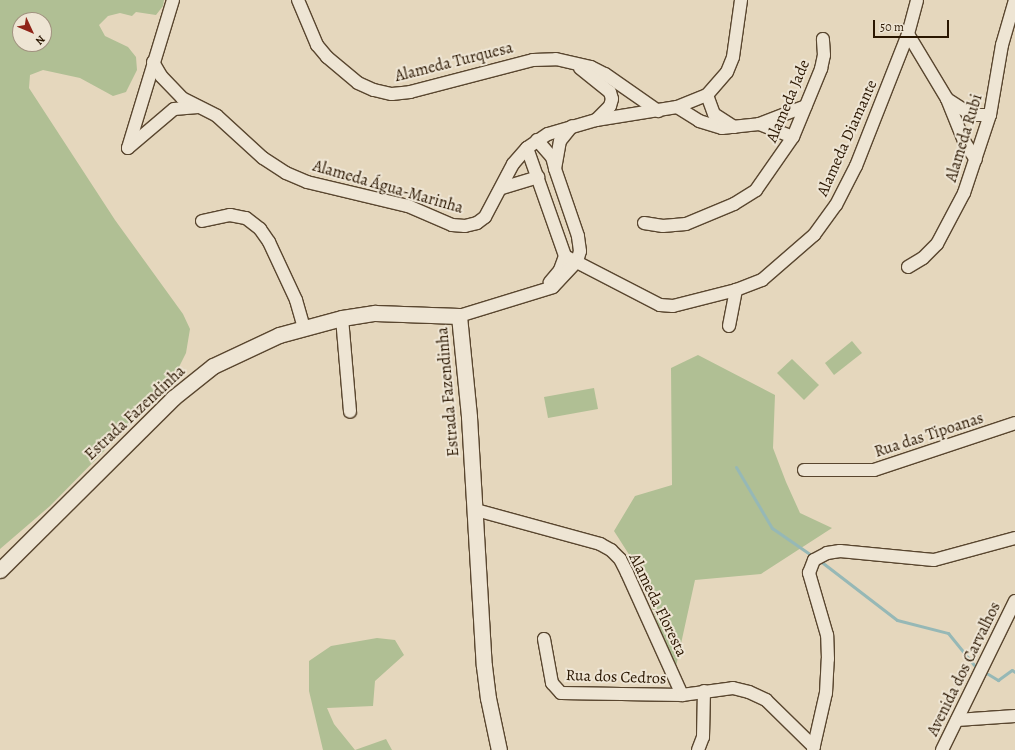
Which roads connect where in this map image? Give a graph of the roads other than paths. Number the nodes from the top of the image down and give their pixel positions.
1 (173, 0) edge
2 (298, 0) edge
3 (917, 0) edge
4 (1015, 0) edge
5 (740, 1) edge
6 (908, 34) junction
7 (823, 39) dead end
8 (153, 62) junction
9 (569, 62) junction
10 (707, 95) junction
11 (947, 99) junction
12 (806, 106) junction
13 (199, 107) junction
14 (677, 107) junction
15 (658, 110) junction
16 (990, 115) junction
17 (596, 120) junction
18 (759, 124) junction
19 (572, 126) junction
20 (735, 128) junction
21 (793, 137) junction
22 (537, 140) junction
23 (527, 148) junction
24 (976, 160) junction
25 (555, 169) junction
26 (540, 183) junction
27 (559, 184) junction
28 (502, 188) junction
29 (202, 221) dead end
30 (644, 223) dead end
31 (578, 236) junction
32 (561, 240) junction
33 (565, 256) junction
34 (577, 261) junction
35 (908, 267) dead end
36 (736, 290) junction
37 (539, 293) junction
38 (459, 316) junction
39 (342, 318) junction
40 (728, 326) dead end
41 (304, 328) junction
42 (350, 412) dead end
43 (1015, 423) edge
44 (804, 470) dead end
45 (476, 510) junction
46 (1015, 538) edge
47 (0, 570) edge
48 (1015, 601) edge
49 (544, 639) dead end
50 (704, 691) junction
51 (682, 695) junction
52 (1015, 716) edge
53 (957, 720) junction
54 (813, 748) edge
55 (499, 750) edge
56 (698, 750) edge
57 (942, 750) edge

1 - 8 street
2 - 9 street, Alameda Turquesa
3 - 6 street, Alameda Diamante
4 - 16 street, Alameda Rubi
5 - 10 street, Alameda Água-Marinha
6 - 11 street
6 - 36 street, Alameda Diamante
7 - 12 street, Alameda Jade
8 - 13 street, Alameda Água-Marinha
8 - 13 street
9 - 15 street, Alameda Turquesa
9 - 17 street, Alameda Turquesa
10 - 14 street, Alameda Água-Marinha
10 - 20 street
11 - 16 street
11 - 24 street
12 - 18 street
12 - 21 street, Alameda Jade
13 - 28 street, Alameda Água-Marinha
14 - 15 street, Alameda Água-Marinha
14 - 20 street
15 - 17 street, Alameda Água-Marinha
16 - 24 street, Alameda Rubi
17 - 19 street, Alameda Água-Marinha
18 - 20 street
18 - 21 street
19 - 22 street, Alameda Água-Marinha
19 - 25 street
21 - 30 street, Alameda Jade
22 - 23 street, Alameda Água-Marinha
22 - 25 street
23 - 26 street
23 - 28 street, Alameda Água-Marinha
24 - 35 street, Alameda Rubi
25 - 27 street
26 - 27 street
26 - 28 street
26 - 32 street
27 - 31 street
29 - 41 street
31 - 32 street
31 - 34 street
32 - 33 street
33 - 34 street, Alameda Diamante
33 - 37 street
34 - 36 street, Alameda Diamante
34 - 37 street
36 - 40 street
37 - 38 street
38 - 39 street, Estrada Fazendinha
38 - 45 street, Estrada Fazendinha
39 - 41 street, Estrada Fazendinha
39 - 42 street
41 - 47 street, Estrada Fazendinha
43 - 44 street, Rua das Tipoanas
45 - 51 street, Alameda Floresta
45 - 55 street, Estrada Fazendinha
46 - 54 street
48 - 53 street, Avenida dos Carvalhos
49 - 51 street, Rua dos Cedros
50 - 51 street, Rua dos Cedros
50 - 54 street, Rua dos Cedros
50 - 56 street
52 - 53 street
53 - 57 street, Avenida dos Carvalhos

